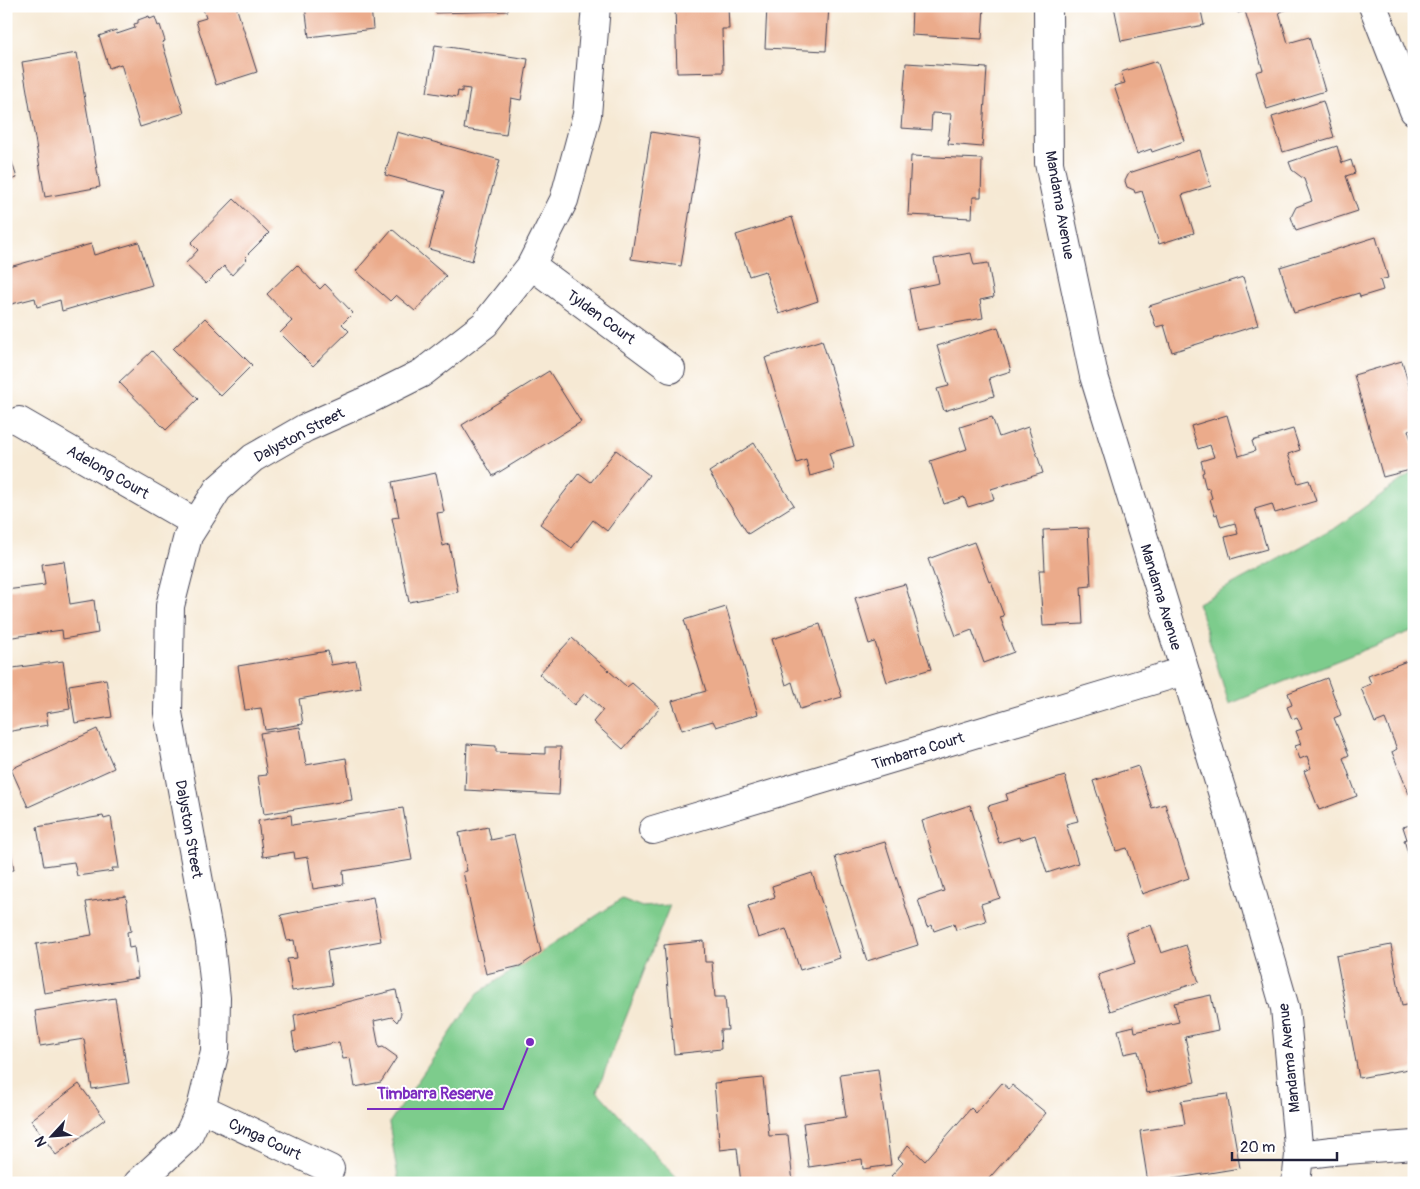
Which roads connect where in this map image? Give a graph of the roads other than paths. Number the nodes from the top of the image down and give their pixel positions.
1 (596, 6) edge
2 (1048, 6) edge
3 (1373, 6) edge
4 (1414, 110) edge
5 (531, 265) junction
6 (671, 369) dead end
7 (19, 421) dead end
8 (196, 523) junction
9 (1184, 671) junction
10 (653, 830) dead end
11 (201, 1108) junction
12 (1414, 1145) edge
13 (1299, 1155) junction
14 (330, 1169) dead end
15 (138, 1183) edge
16 (1296, 1183) edge

1 - 5 street, Dalyston Street
2 - 9 street, Mandama Avenue
3 - 4 street
5 - 6 street, Tylden Court
5 - 8 street, Dalyston Street
7 - 8 street, Adelong Court
8 - 11 street, Dalyston Street
9 - 10 street, Timbarra Court
9 - 13 street, Mandama Avenue
11 - 14 street, Cynga Court
11 - 15 street, Dalyston Street
12 - 13 street
13 - 16 street, Mandama Avenue

